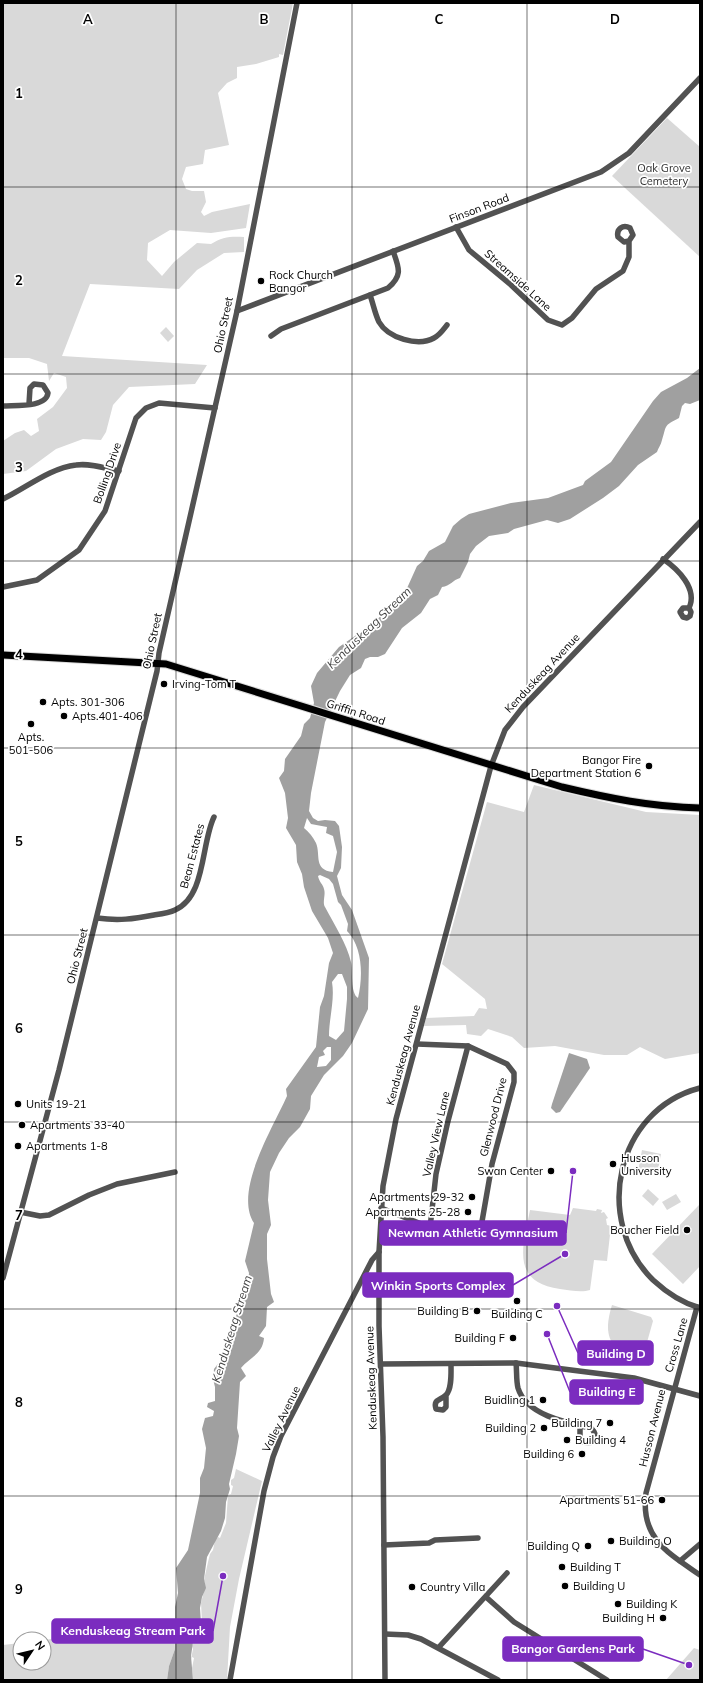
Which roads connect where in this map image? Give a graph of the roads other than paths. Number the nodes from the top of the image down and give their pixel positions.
1 (297, 3) edge
2 (700, 78) edge
3 (456, 227) junction
4 (629, 241) dead end
5 (393, 251) junction
6 (370, 295) junction
7 (237, 311) junction
8 (447, 325) dead end
9 (271, 336) dead end
10 (29, 404) dead end
11 (3, 406) edge
12 (215, 408) junction
13 (119, 470) junction
14 (3, 499) edge
15 (700, 522) edge
16 (664, 559) junction
17 (3, 587) edge
18 (689, 608) dead end
19 (3, 655) edge
20 (158, 662) junction
21 (491, 766) junction
22 (700, 808) edge
23 (214, 817) dead end
24 (97, 918) junction
25 (417, 1044) junction
26 (468, 1046) junction
27 (700, 1088) edge
28 (175, 1172) dead end
29 (381, 1208) junction
30 (20, 1212) junction
31 (430, 1228) junction
32 (379, 1252) junction
33 (3, 1278) edge
34 (699, 1307) edge
35 (516, 1363) junction
36 (381, 1364) junction
37 (451, 1364) junction
38 (675, 1388) junction
39 (446, 1395) dead end
40 (700, 1396) edge
41 (580, 1425) dead end
42 (478, 1538) dead end
43 (700, 1544) edge
44 (384, 1545) junction
45 (680, 1561) junction
46 (507, 1573) dead end
47 (700, 1575) edge
48 (486, 1597) junction
49 (385, 1634) junction
50 (439, 1647) junction
51 (230, 1680) edge
52 (385, 1680) edge
53 (498, 1680) edge
54 (607, 1680) edge

1 - 7 street, Ohio Street
2 - 3 street, Finson Road
3 - 4 street, Streamside Lane
3 - 5 street, Finson Road
5 - 6 street
5 - 7 street, Finson Road
6 - 8 street
6 - 9 street
7 - 12 street, Ohio Street
10 - 11 street
12 - 13 street, Bolling Drive
12 - 20 street, Ohio Street
13 - 14 street
13 - 17 street, Bolling Drive
15 - 16 street, Kenduskeag Avenue
16 - 18 street
16 - 21 street, Kenduskeag Avenue
19 - 20 main road, Griffin Road
20 - 21 main road, Griffin Road
20 - 24 street, Ohio Street
21 - 22 main road, Griffin Road
21 - 25 street, Kenduskeag Avenue
23 - 24 street, Bean Estates
24 - 30 street, Ohio Street
25 - 26 street, Glenwood Drive
25 - 29 street, Kenduskeag Avenue
26 - 31 street, Valley View Lane
26 - 31 street, Glenwood Drive
27 - 34 street
28 - 30 street
29 - 31 street, Glenwood Drive
29 - 32 street, Kenduskeag Avenue
30 - 33 street, Ohio Street
32 - 36 street, Kenduskeag Avenue
32 - 51 street, Valley Avenue
34 - 38 street, Cross Lane
35 - 37 street, Husson Avenue
35 - 38 street, Husson Avenue
35 - 41 street
36 - 37 street, Husson Avenue
36 - 44 street, Kenduskeag Avenue
37 - 39 street
38 - 40 street
38 - 45 street, Husson Avenue
42 - 44 street
43 - 45 street
44 - 49 street, Kenduskeag Avenue
45 - 47 street, Husson Avenue
46 - 48 street
48 - 50 street
48 - 54 street
49 - 50 street
49 - 52 street, Kenduskeag Avenue
50 - 53 street

